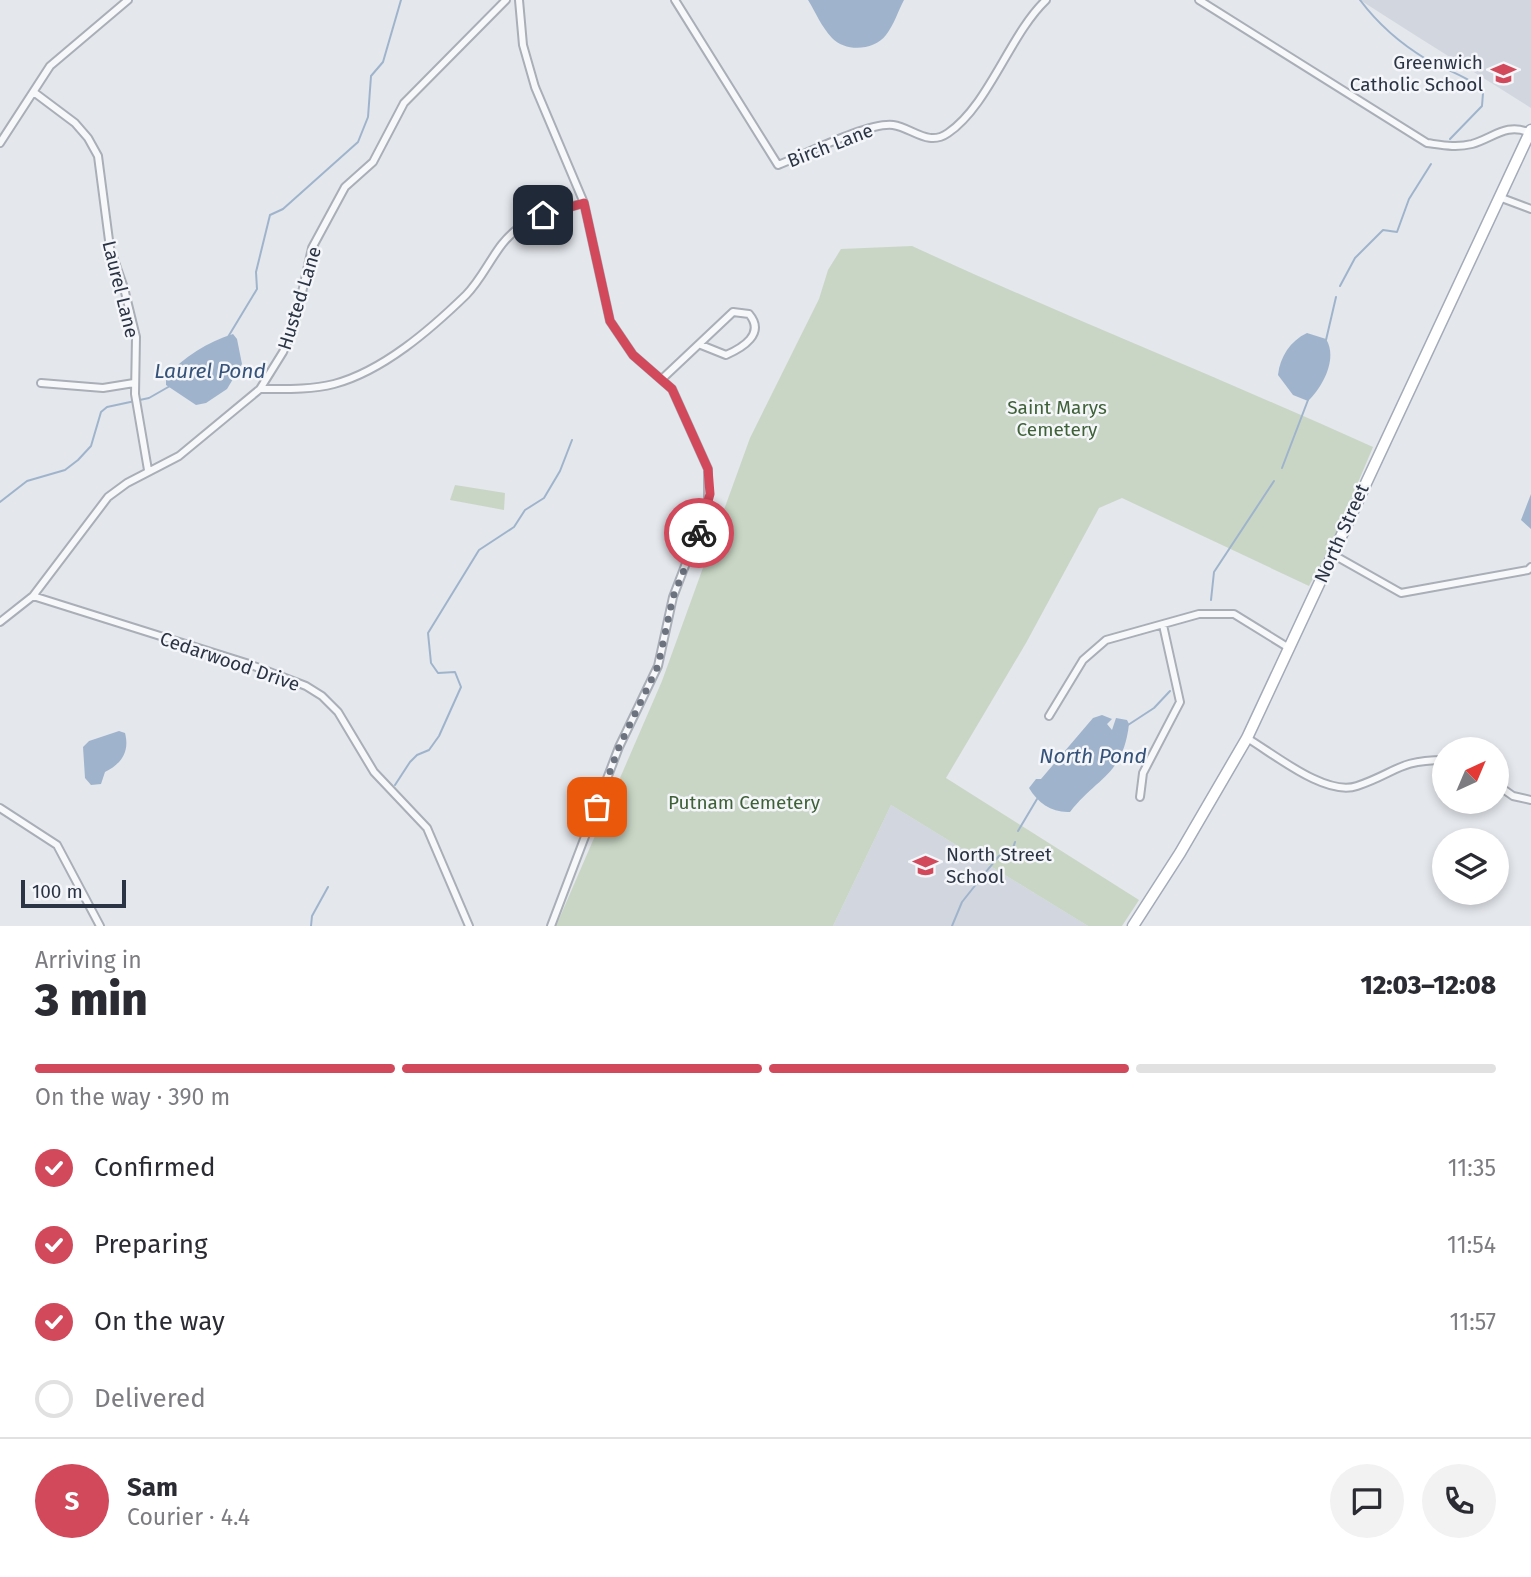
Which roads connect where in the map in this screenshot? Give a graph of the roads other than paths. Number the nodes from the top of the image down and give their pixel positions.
1 (128, 0) edge
2 (506, 0) edge
3 (519, 0) edge
4 (675, 0) edge
5 (1046, 0) edge
6 (1199, 0) edge
7 (35, 93) junction
8 (1530, 131) edge
9 (0, 143) edge
10 (1499, 197) junction
11 (584, 203) junction
12 (1531, 209) edge
13 (701, 345) junction
14 (663, 378) junction
15 (41, 383) dead end
16 (134, 383) junction
17 (260, 389) junction
18 (148, 470) junction
19 (1332, 554) junction
20 (1531, 567) edge
21 (33, 596) junction
22 (0, 622) edge
23 (1163, 625) junction
24 (1289, 648) junction
25 (1049, 716) dead end
26 (1247, 738) junction
27 (1432, 760) edge
28 (1509, 793) edge
29 (1140, 797) dead end
30 (1531, 800) edge
31 (0, 808) edge
32 (100, 926) edge
33 (469, 926) edge
34 (551, 926) edge
35 (1133, 926) edge

1 - 7 street
2 - 17 street, Husted Lane
3 - 11 street
4 - 5 street, Birch Lane
6 - 8 street
7 - 9 street
7 - 16 street, Laurel Lane
8 - 10 main road, North Street
10 - 12 street
10 - 19 main road, North Street
11 - 14 street
11 - 17 street
13 - 13 street
13 - 14 street
14 - 34 street
15 - 16 street
16 - 18 street, Laurel Lane
17 - 18 street, Husted Lane
18 - 21 street, Husted Lane
19 - 20 street
19 - 24 main road, North Street
21 - 22 street, Husted Lane
21 - 33 street, Cedarwood Drive
23 - 24 street
23 - 25 street
23 - 29 street
24 - 26 main road, North Street
26 - 27 street
26 - 35 main road, North Street
28 - 30 street
31 - 32 street

